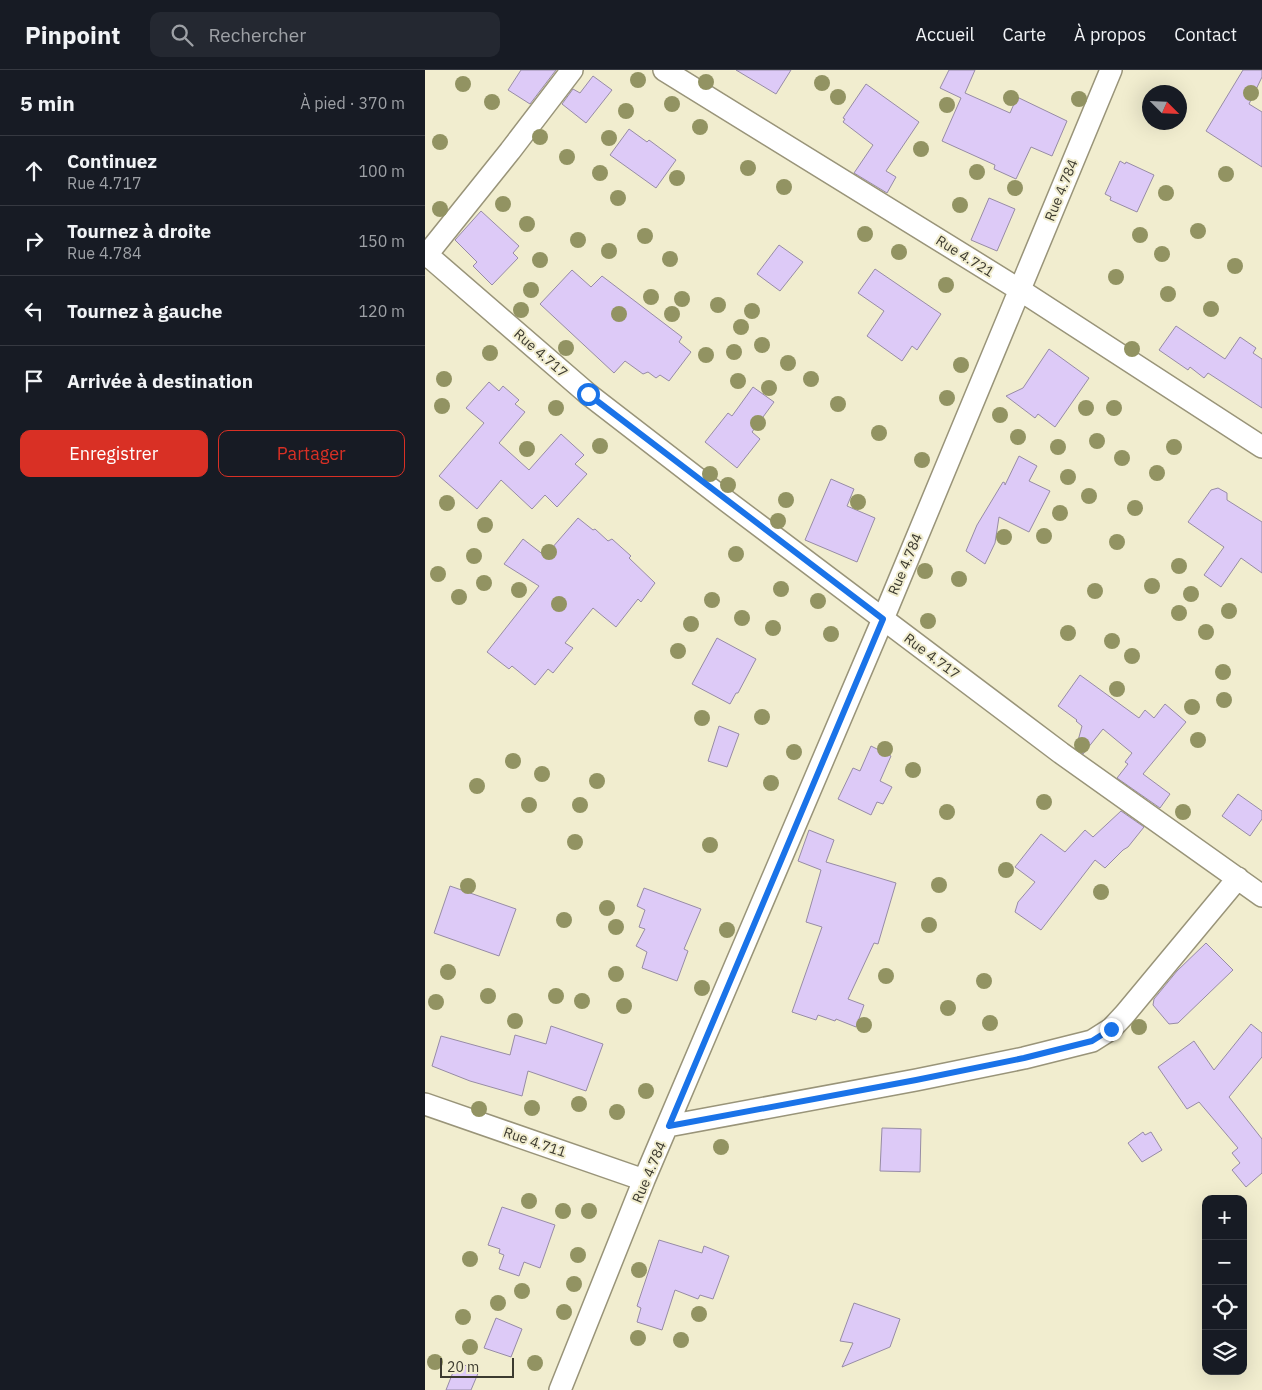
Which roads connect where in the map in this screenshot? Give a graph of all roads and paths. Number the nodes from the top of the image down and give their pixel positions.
1 (572, 70) edge
2 (664, 70) edge
3 (1111, 70) edge
4 (426, 255) edge
5 (1020, 290) junction
6 (1262, 447) edge
7 (883, 619) junction
8 (1238, 878) junction
9 (1262, 896) edge
10 (425, 1104) edge
11 (669, 1126) junction
12 (645, 1180) junction
13 (560, 1390) edge

1 - 4 street
2 - 5 street, Rue 4.721
3 - 5 street, Rue 4.784
4 - 7 street, Rue 4.717
5 - 6 street, Rue 4.721
5 - 7 street, Rue 4.784
7 - 8 street, Rue 4.717
7 - 11 street, Rue 4.784
8 - 9 street, Rue 4.717
8 - 11 street
10 - 12 street, Rue 4.711
11 - 12 street, Rue 4.784
12 - 13 street, Rue 4.784

